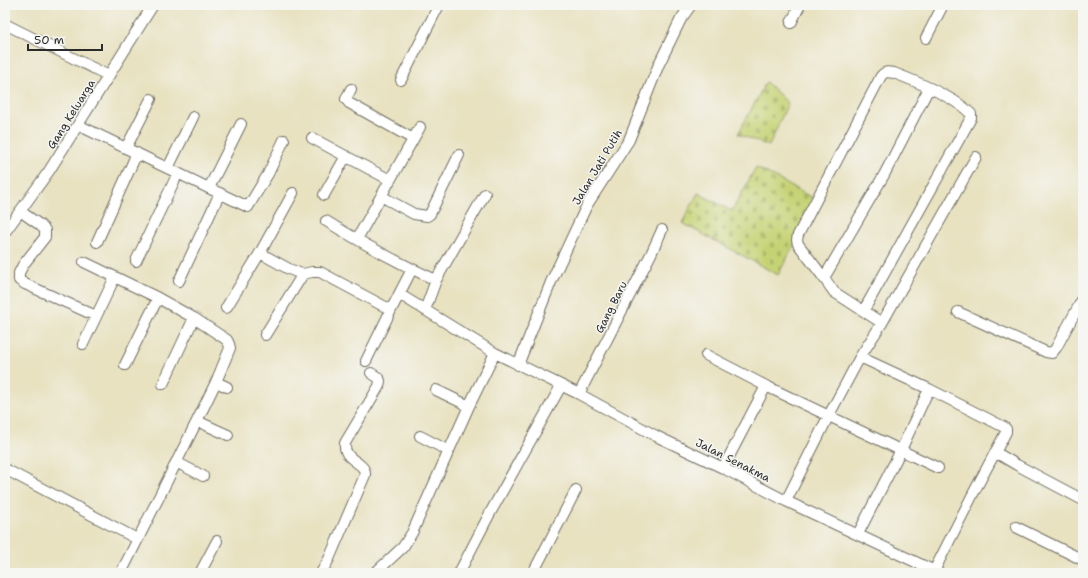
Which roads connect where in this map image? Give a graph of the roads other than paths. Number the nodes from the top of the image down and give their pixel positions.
1 (153, 5) edge
2 (439, 5) edge
3 (691, 5) edge
4 (800, 5) edge
5 (943, 5) edge
6 (791, 23) dead end
7 (5, 24) edge
8 (926, 38) dead end
9 (109, 76) junction
10 (401, 80) dead end
11 (929, 88) junction
12 (351, 89) dead end
13 (151, 99) dead end
14 (193, 117) dead end
15 (241, 124) dead end
16 (78, 125) junction
17 (420, 127) dead end
18 (312, 138) dead end
19 (413, 139) junction
20 (284, 140) dead end
21 (126, 148) junction
22 (137, 153) junction
23 (459, 155) dead end
24 (346, 156) junction
25 (976, 157) dead end
26 (168, 168) junction
27 (178, 173) junction
28 (390, 180) junction
29 (209, 188) junction
30 (220, 193) junction
31 (293, 193) dead end
32 (485, 194) dead end
33 (324, 195) dead end
34 (381, 196) junction
35 (20, 211) junction
36 (326, 221) dead end
37 (662, 230) dead end
38 (5, 232) edge
39 (357, 239) junction
40 (97, 242) dead end
41 (260, 253) junction
42 (136, 261) dead end
43 (84, 262) dead end
44 (412, 269) junction
45 (303, 274) junction
46 (115, 277) junction
47 (824, 278) junction
48 (436, 280) junction
49 (179, 281) dead end
50 (399, 294) junction
51 (158, 298) junction
52 (1083, 298) edge
53 (226, 308) dead end
54 (391, 310) junction
55 (424, 310) junction
56 (864, 310) junction
57 (958, 312) dead end
58 (96, 316) junction
59 (194, 318) junction
60 (882, 323) junction
61 (265, 335) dead end
62 (82, 344) dead end
63 (495, 353) junction
64 (706, 355) dead end
65 (860, 357) junction
66 (366, 361) dead end
67 (124, 365) dead end
68 (518, 365) junction
69 (371, 373) dead end
70 (216, 382) junction
71 (163, 384) dead end
72 (561, 386) junction
73 (766, 386) junction
74 (227, 387) dead end
75 (929, 389) junction
76 (436, 390) dead end
77 (580, 394) junction
78 (470, 406) junction
79 (829, 415) junction
80 (198, 421) junction
81 (228, 435) dead end
82 (420, 436) dead end
83 (902, 450) junction
84 (449, 451) junction
85 (995, 452) junction
86 (176, 462) junction
87 (723, 468) junction
88 (938, 468) dead end
89 (5, 469) edge
90 (202, 476) dead end
91 (576, 490) dead end
92 (1083, 500) edge
93 (786, 501) junction
94 (1016, 527) dead end
95 (858, 534) junction
96 (137, 539) junction
97 (217, 541) dead end
98 (1083, 560) edge
99 (936, 572) edge
100 (121, 573) edge
101 (200, 573) edge
102 (321, 573) edge
103 (375, 573) edge
104 (459, 573) edge
105 (533, 573) edge

1 - 9 street, Gang Keluarga
2 - 10 street
3 - 68 street, Jalan Jati Putih
4 - 6 street
5 - 8 street
7 - 9 street
9 - 16 street, Gang Keluarga
11 - 47 street
11 - 47 street
11 - 56 street
12 - 19 street
13 - 21 street
14 - 26 street
15 - 29 street
16 - 21 street
16 - 35 street, Gang Keluarga
17 - 19 street
18 - 24 street
19 - 28 street
20 - 30 street
21 - 22 street
22 - 26 street
22 - 40 street
23 - 34 street
24 - 28 street
24 - 33 street
25 - 60 street
26 - 27 street
27 - 29 street
27 - 42 street
28 - 34 street
29 - 30 street
30 - 49 street
31 - 41 street
32 - 48 street
34 - 39 street
35 - 38 street, Gang Keluarga
35 - 58 street
36 - 39 street
37 - 77 street, Gang Baru
39 - 44 street
41 - 45 street
41 - 53 street
43 - 46 street
44 - 48 street
44 - 50 street
45 - 54 street
45 - 61 street
46 - 51 street
46 - 58 street
47 - 56 street
48 - 55 street
50 - 54 street
50 - 55 street, Jalan Senakma
51 - 59 street
51 - 67 street
52 - 57 street
54 - 66 street
55 - 63 street, Jalan Senakma
56 - 60 street
58 - 62 street
59 - 70 street
59 - 71 street
60 - 65 street
63 - 68 street, Jalan Senakma
63 - 78 street
64 - 73 street
65 - 75 street
65 - 79 street
68 - 72 street, Jalan Senakma
69 - 102 street
70 - 74 street
70 - 80 street
72 - 77 street, Jalan Senakma
72 - 104 street
73 - 79 street
73 - 87 street
75 - 83 street
75 - 85 street
76 - 78 street
77 - 87 street, Jalan Senakma
78 - 84 street
79 - 83 street
79 - 93 street
80 - 81 street
80 - 86 street
82 - 84 street
83 - 88 street
83 - 95 street
84 - 103 street
85 - 92 street
85 - 99 street
86 - 90 street
86 - 96 street
87 - 93 street, Jalan Senakma
89 - 96 street
91 - 105 street
93 - 95 street, Jalan Senakma
94 - 98 street
95 - 99 street, Jalan Senakma
96 - 100 street
97 - 101 street

